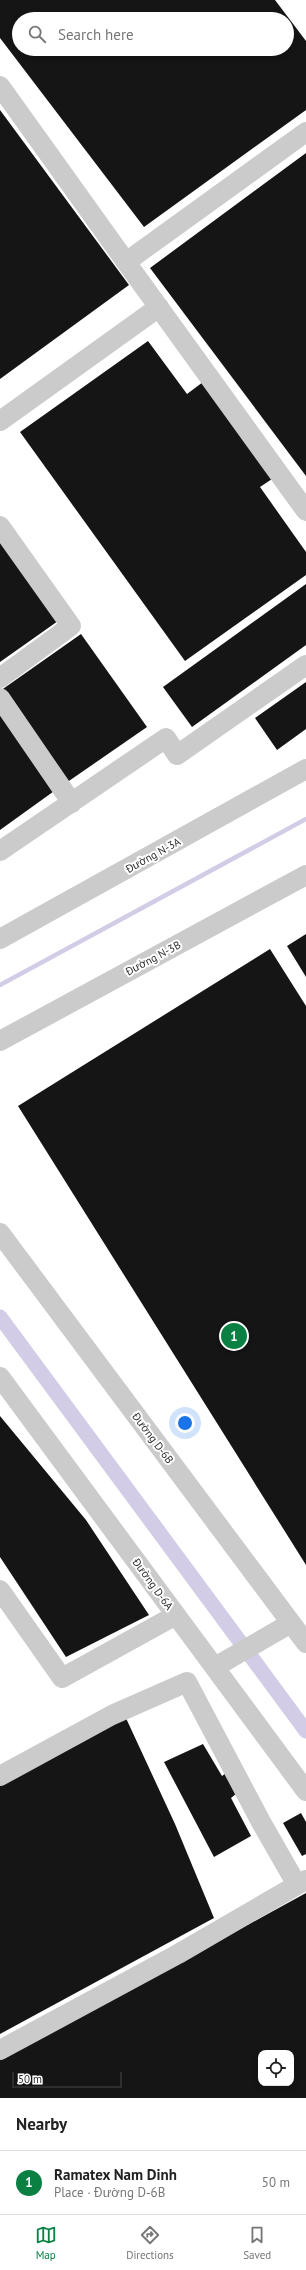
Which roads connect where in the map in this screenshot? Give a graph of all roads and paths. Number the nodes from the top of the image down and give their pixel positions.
1 (0, 86) edge
2 (306, 132) edge
3 (126, 262) junction
4 (159, 307) junction
5 (0, 421) edge
6 (306, 510) edge
7 (0, 526) edge
8 (306, 665) edge
9 (0, 678) edge
10 (0, 698) edge
11 (306, 769) edge
12 (72, 802) junction
13 (0, 851) edge
14 (306, 875) edge
15 (0, 939) edge
16 (0, 1041) edge
17 (0, 1233) edge
18 (0, 1377) edge
19 (0, 1590) edge
20 (176, 1615) junction
21 (291, 1622) junction
22 (306, 1644) edge
23 (215, 1667) junction
24 (0, 1776) edge
25 (306, 1791) edge
26 (302, 1883) edge
27 (0, 2050) edge

1 - 3 street
2 - 3 street
3 - 4 street
4 - 5 street
4 - 6 street
7 - 9 street
8 - 12 street
10 - 12 street
11 - 15 street, Đường N-3A
12 - 13 street
14 - 16 street, Đường N-3B
17 - 21 street, Đường D-6B
18 - 20 street, Đường D-6A
19 - 20 street
20 - 23 street, Đường D-6A
21 - 22 street, Đường D-6B
21 - 23 street
23 - 25 street, Đường D-6A
24 - 26 street
26 - 27 street

